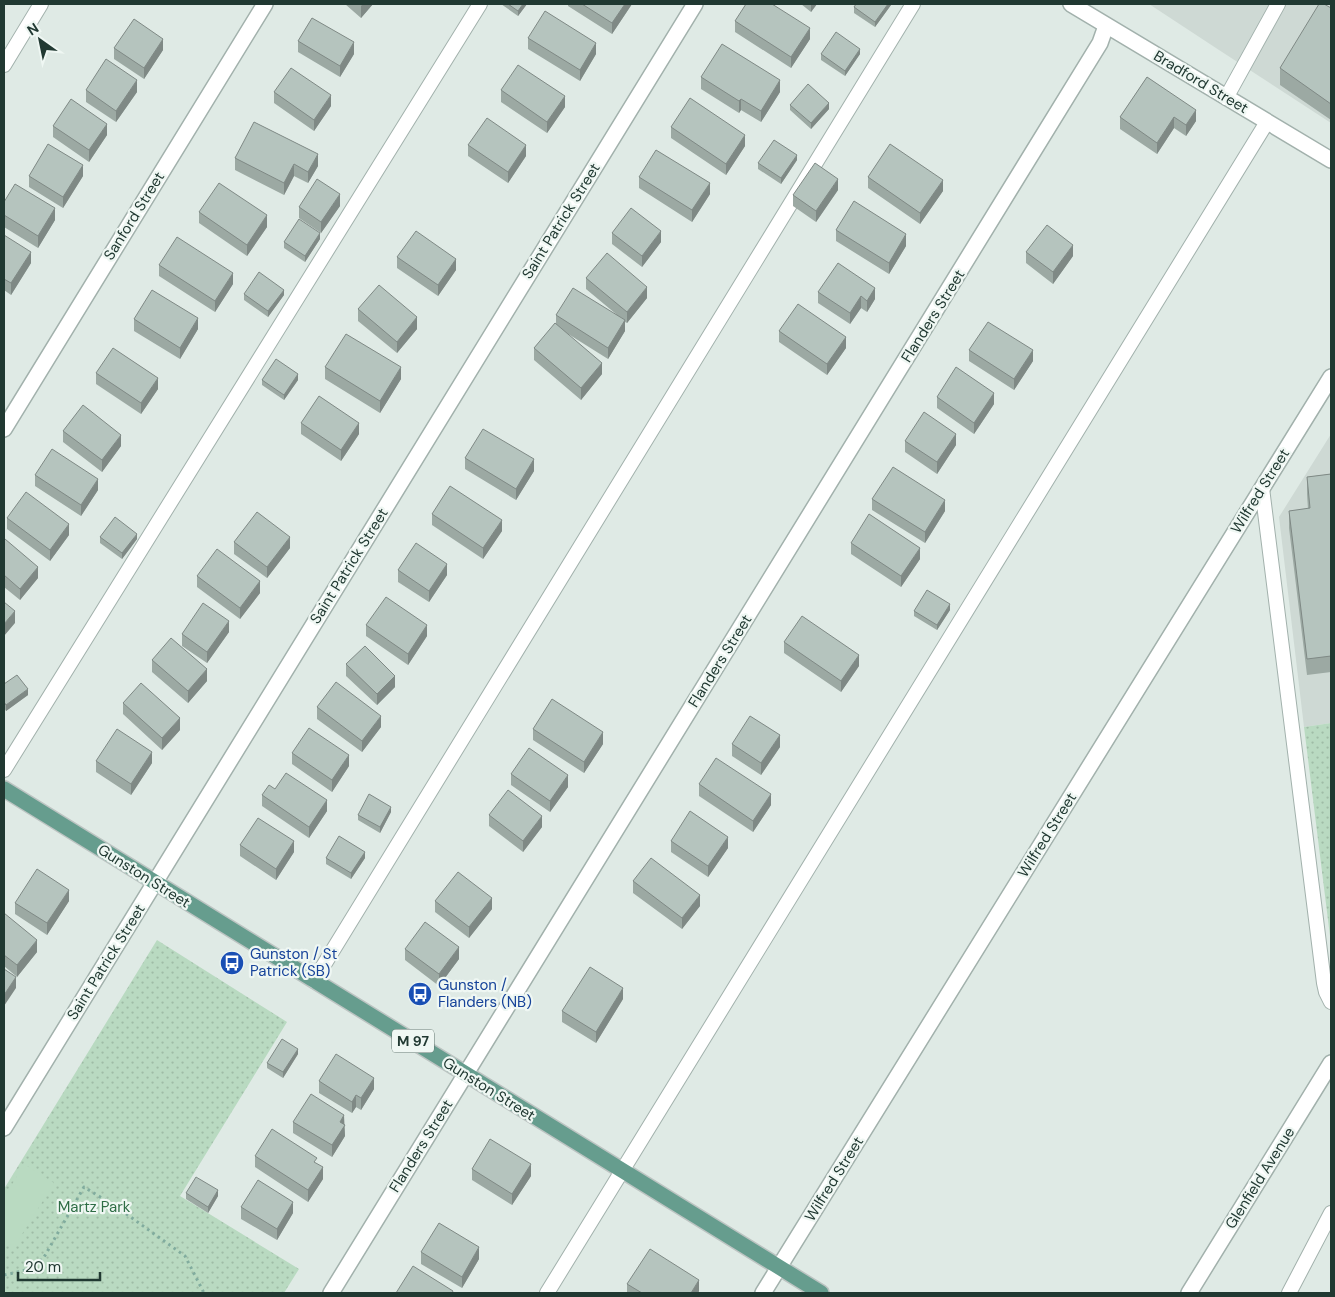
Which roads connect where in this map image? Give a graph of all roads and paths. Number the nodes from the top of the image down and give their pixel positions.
1 (41, 4) edge
2 (265, 4) edge
3 (480, 4) edge
4 (695, 4) edge
5 (913, 4) edge
6 (1071, 4) edge
7 (1278, 4) edge
8 (1106, 26) junction
9 (4, 64) edge
10 (1226, 98) junction
11 (1268, 122) junction
12 (1331, 160) edge
13 (1331, 377) edge
14 (4, 429) edge
15 (1262, 488) junction
16 (4, 770) edge
17 (4, 789) edge
18 (155, 883) junction
19 (314, 981) junction
20 (1331, 1002) edge
21 (1331, 1063) edge
22 (466, 1074) junction
23 (4, 1128) edge
24 (623, 1171) junction
25 (1331, 1213) edge
26 (779, 1267) junction
27 (4, 1275) edge
28 (204, 1293) edge
29 (330, 1293) edge
30 (547, 1293) edge
31 (763, 1293) edge
32 (821, 1293) edge
33 (1189, 1293) edge
34 (1289, 1293) edge

1 - 9 lane
2 - 14 street, Sanford Street
3 - 16 lane
4 - 18 street, Saint Patrick Street
5 - 19 lane
6 - 8 street, Bradford Street
7 - 10 lane
8 - 10 street, Bradford Street
8 - 22 street, Flanders Street
10 - 11 street, Bradford Street
11 - 12 street, Bradford Street
11 - 24 lane
13 - 15 street, Wilfred Street
15 - 20 lane
15 - 26 street, Wilfred Street
17 - 18 main road, Gunston Street / M 97
18 - 19 main road, Gunston Street / M 97
18 - 23 street, Saint Patrick Street
19 - 22 main road, Gunston Street / M 97
21 - 33 street, Glenfield Avenue
22 - 24 main road, Gunston Street / M 97
22 - 29 street, Flanders Street
24 - 26 main road, Gunston Street / M 97
24 - 30 lane
25 - 34 lane
26 - 31 street, Wilfred Street
26 - 32 main road, Gunston Street / M 97
27 - 28 path

